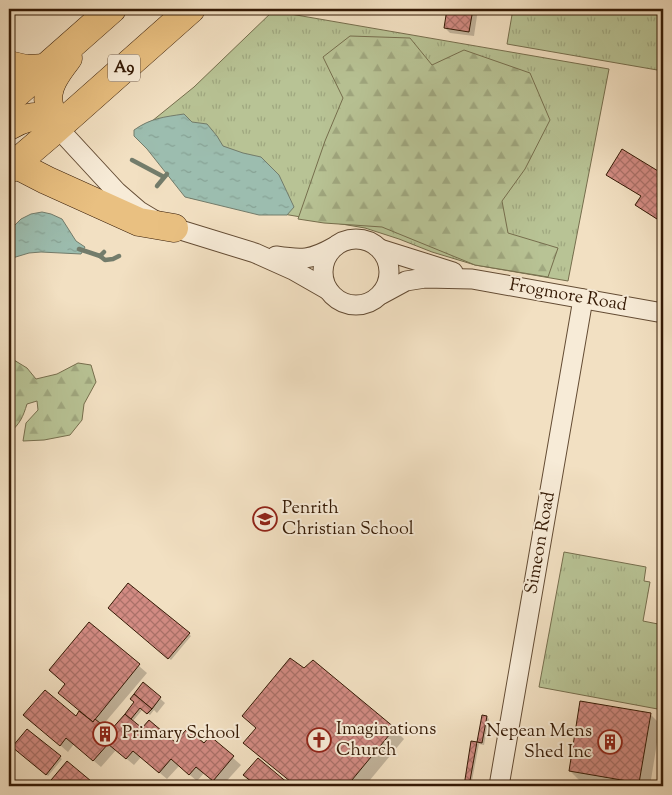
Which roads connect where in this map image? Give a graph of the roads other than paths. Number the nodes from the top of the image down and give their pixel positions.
1 (112, 9) edge
2 (191, 9) edge
3 (91, 27) junction
4 (9, 65) edge
5 (46, 68) junction
6 (9, 100) edge
7 (9, 126) edge
8 (57, 127) junction
9 (12, 166) edge
10 (174, 228) junction
11 (334, 247) junction
12 (380, 249) junction
13 (255, 253) junction
14 (472, 279) junction
15 (328, 290) junction
16 (382, 294) junction
17 (584, 299) junction
18 (663, 313) edge
19 (499, 786) edge

1 - 3 highway
2 - 8 highway, A9
3 - 5 highway
3 - 8 highway
4 - 5 highway
5 - 6 highway
7 - 8 highway
8 - 9 highway, A9
8 - 10 street
9 - 10 highway
10 - 13 street
11 - 12 street
11 - 13 street
11 - 15 street
12 - 14 street, Frogmore Road
12 - 16 street
13 - 15 street
14 - 16 street, Frogmore Road
14 - 17 street, Frogmore Road
15 - 16 street
17 - 18 street, Frogmore Road
17 - 19 street, Simeon Road

